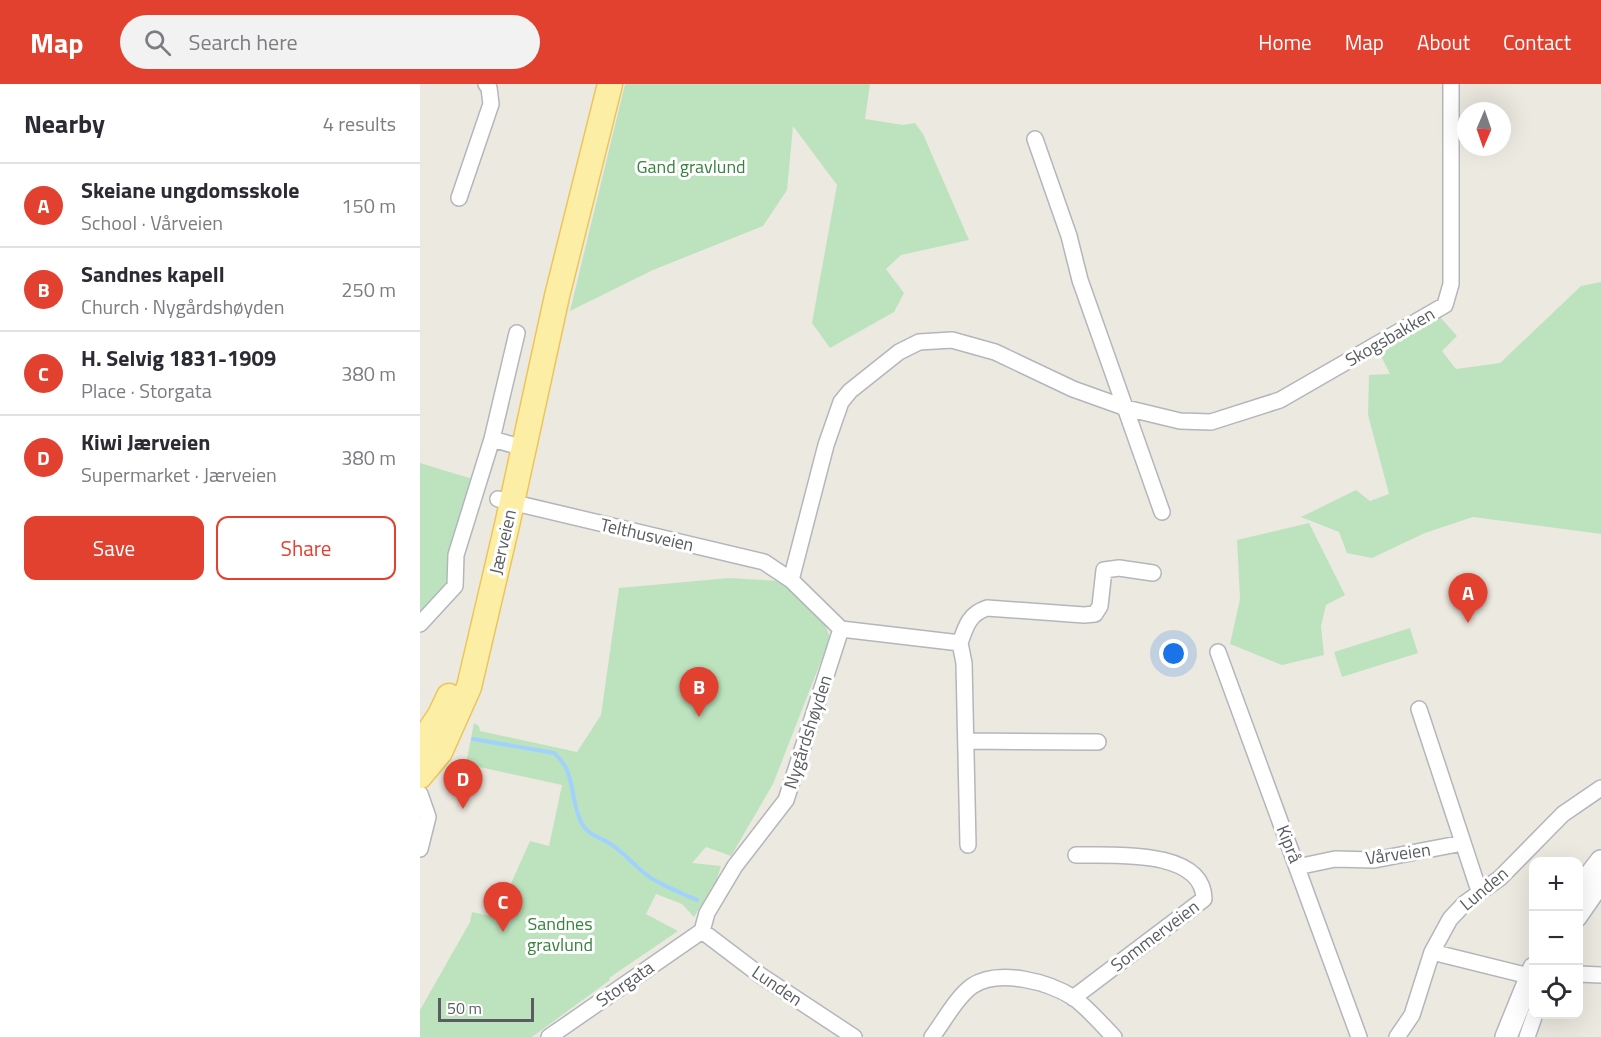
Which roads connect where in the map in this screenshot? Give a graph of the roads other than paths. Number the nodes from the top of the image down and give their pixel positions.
1 (486, 84) edge
2 (599, 84) edge
3 (610, 84) edge
4 (1451, 84) edge
5 (1035, 139) dead end
6 (585, 182) junction
7 (459, 198) dead end
8 (517, 333) dead end
9 (1126, 408) junction
10 (510, 444) junction
11 (505, 501) junction
12 (1162, 512) dead end
13 (1153, 573) dead end
14 (791, 580) junction
15 (420, 624) edge
16 (841, 629) junction
17 (960, 643) junction
18 (1218, 652) dead end
19 (1419, 709) dead end
20 (966, 741) junction
21 (1098, 742) dead end
22 (421, 743) edge
23 (420, 776) edge
24 (1601, 788) edge
25 (420, 794) edge
26 (1463, 843) junction
27 (968, 845) dead end
28 (420, 848) edge
29 (1076, 855) dead end
30 (1601, 861) edge
31 (1298, 867) junction
32 (1583, 884) edge
33 (1601, 886) edge
34 (1479, 891) junction
35 (1583, 912) edge
36 (702, 931) junction
37 (1432, 952) junction
38 (1529, 972) edge
39 (1583, 974) edge
40 (1601, 975) edge
41 (1529, 977) edge
42 (1073, 998) junction
43 (1533, 1019) edge
44 (549, 1037) edge
45 (854, 1037) edge
46 (932, 1037) edge
47 (1114, 1037) edge
48 (1359, 1037) edge
49 (1398, 1037) edge
50 (1506, 1037) edge
51 (1527, 1037) edge

1 - 7 street
2 - 6 main road, Jærveien
3 - 6 main road, Jærveien
4 - 9 street, Skogsbakken
5 - 9 street
6 - 10 main road, Jærveien
8 - 10 street
9 - 12 street
9 - 14 street, Skogsbakken
10 - 11 main road, Jærveien
10 - 15 street
11 - 14 street, Telthusveien
11 - 22 main road, Jærveien
11 - 23 main road, Jærveien
13 - 17 street
14 - 16 street, Telthusveien
16 - 17 street
16 - 36 street, Nygårdshøyden
17 - 20 street
18 - 31 street, Kiprå
19 - 26 street
20 - 21 street
20 - 27 street
24 - 34 street, Lunden
25 - 28 street
26 - 31 street, Vårveien
26 - 34 street
29 - 42 street, Sommerveien
30 - 32 main road
31 - 48 street, Kiprå
33 - 35 street
34 - 37 street, Lunden
36 - 44 street, Storgata
36 - 45 street, Lunden
37 - 38 street
37 - 49 street, Lunden
39 - 40 street
41 - 50 main road
42 - 46 street
42 - 47 street
43 - 51 street

